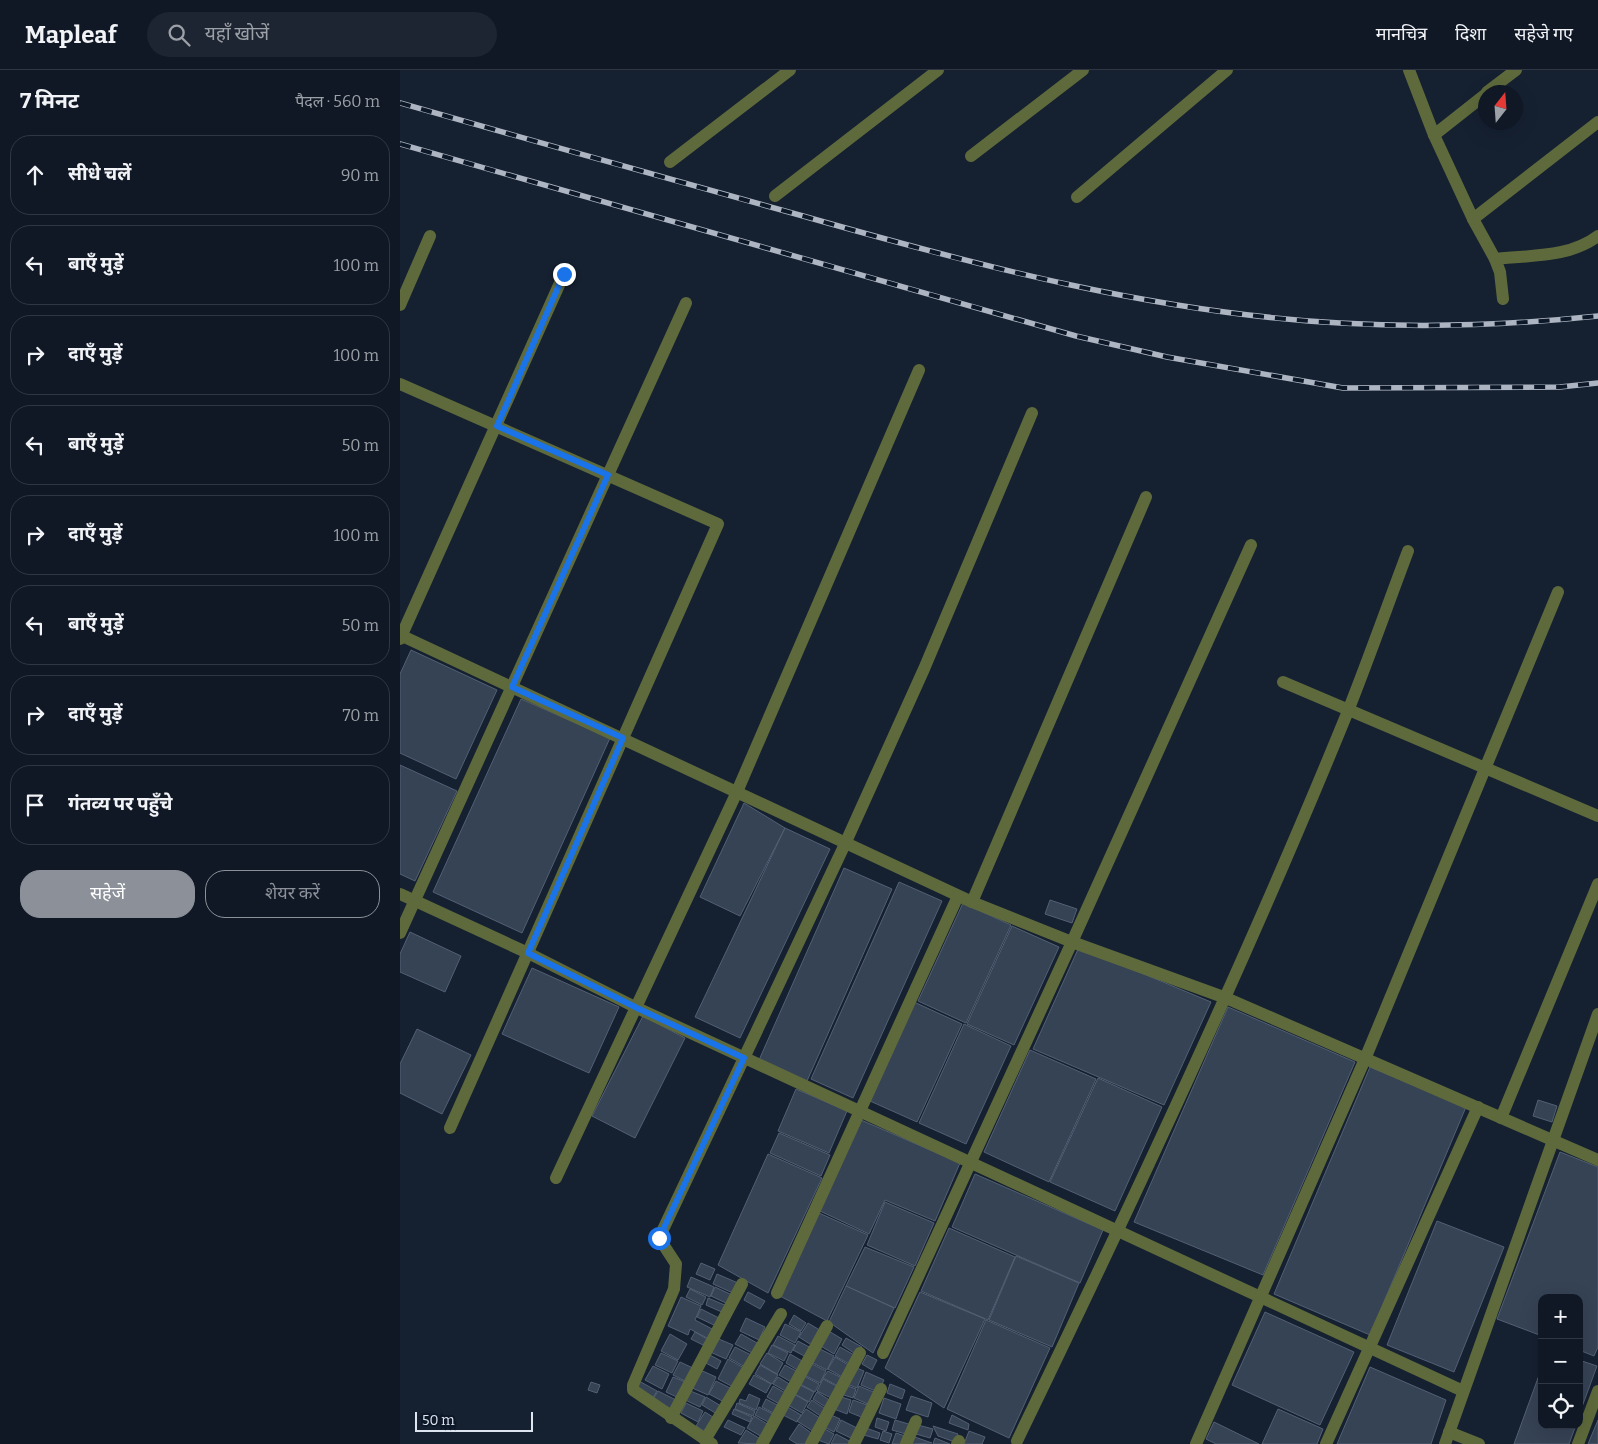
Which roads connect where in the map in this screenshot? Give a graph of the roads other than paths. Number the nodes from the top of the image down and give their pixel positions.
1 (790, 70) edge
2 (938, 70) edge
3 (1083, 70) edge
4 (1227, 70) edge
5 (1409, 70) edge
6 (1516, 70) edge
7 (1496, 85) edge
8 (1478, 99) edge
9 (1598, 122) edge
10 (1434, 135) junction
11 (971, 156) dead end
12 (670, 162) dead end
13 (775, 196) dead end
14 (1077, 197) dead end
15 (1473, 219) junction
16 (430, 236) dead end
17 (1598, 236) edge
18 (1495, 259) junction
19 (564, 274) dead end
20 (1502, 298) dead end
21 (686, 303) dead end
22 (400, 305) edge
23 (919, 370) dead end
24 (400, 384) edge
25 (1032, 413) dead end
26 (497, 426) junction
27 (608, 475) junction
28 (1146, 497) dead end
29 (1251, 545) dead end
30 (1408, 551) dead end
31 (1558, 592) dead end
32 (400, 637) edge
33 (1283, 682) dead end
34 (512, 687) junction
35 (1348, 710) junction
36 (623, 738) junction
37 (1485, 768) junction
38 (736, 794) junction
39 (1598, 816) edge
40 (845, 844) junction
41 (1598, 884) edge
42 (400, 894) edge
43 (958, 896) junction
44 (415, 900) junction
45 (972, 902) junction
46 (400, 934) edge
47 (1072, 942) junction
48 (528, 953) junction
49 (1226, 998) junction
50 (637, 1008) junction
51 (1598, 1014) edge
52 (744, 1058) junction
53 (1365, 1059) junction
54 (1478, 1107) junction
55 (860, 1111) junction
56 (1501, 1118) junction
57 (450, 1128) dead end
58 (1553, 1140) junction
59 (1598, 1160) edge
60 (970, 1162) junction
61 (556, 1178) dead end
62 (1119, 1230) junction
63 (742, 1284) dead end
64 (777, 1293) dead end
65 (1262, 1296) junction
66 (781, 1314) dead end
67 (827, 1326) dead end
68 (1369, 1347) junction
69 (860, 1353) dead end
70 (883, 1353) dead end
71 (881, 1389) dead end
72 (1464, 1391) junction
73 (1598, 1391) edge
74 (671, 1418) junction
75 (916, 1421) dead end
76 (1447, 1438) edge
77 (1017, 1441) dead end
78 (708, 1442) edge
79 (762, 1444) edge
80 (811, 1444) edge
81 (854, 1444) edge
82 (906, 1444) edge
83 (1196, 1444) edge
84 (1326, 1444) edge
85 (1479, 1444) edge
86 (1578, 1444) edge

1 - 12 street
2 - 13 street
3 - 11 street
4 - 14 street
5 - 10 street
6 - 7 street
8 - 10 street
9 - 15 street
10 - 15 street
15 - 18 street
16 - 22 street
17 - 18 street
18 - 20 street
19 - 26 street
21 - 27 street
23 - 38 street
24 - 26 street
25 - 40 street
26 - 27 street
26 - 32 street
27 - 34 street
27 - 36 street
28 - 45 street
29 - 47 street
30 - 35 street
31 - 37 street
32 - 34 street
33 - 35 street
34 - 36 street
34 - 44 street
35 - 37 street
35 - 49 street
36 - 38 street
36 - 48 street
37 - 39 street
37 - 53 street
38 - 40 street
38 - 50 street
40 - 43 street
40 - 52 street
41 - 56 street
42 - 44 street
43 - 45 street
43 - 55 street
44 - 46 street
44 - 48 street
45 - 47 street
47 - 49 street
47 - 60 street
48 - 50 street
48 - 57 street
49 - 53 street
49 - 62 street
50 - 52 street
50 - 61 street
51 - 58 street
52 - 55 street
52 - 74 street
53 - 54 street
53 - 65 street
54 - 56 street
54 - 68 street
55 - 60 street
55 - 64 street
56 - 58 street
58 - 59 street
58 - 72 street
60 - 62 street
60 - 70 street
62 - 65 street
62 - 77 street
63 - 74 street
65 - 68 street
65 - 83 street
66 - 78 street
67 - 79 street
68 - 72 street
68 - 84 street
69 - 80 street
71 - 81 street
72 - 76 street
73 - 86 street
74 - 78 street
75 - 82 street
76 - 85 street

